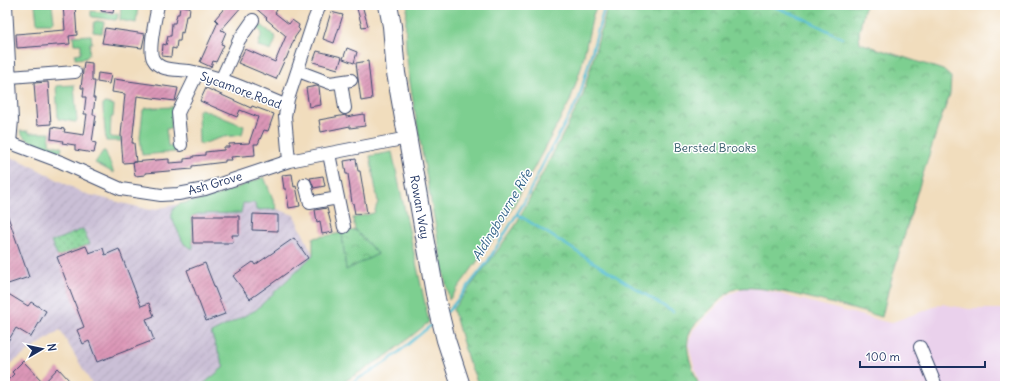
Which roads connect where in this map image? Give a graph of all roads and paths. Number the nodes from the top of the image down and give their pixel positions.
1 (6, 5) edge
2 (158, 5) edge
3 (320, 5) edge
4 (388, 5) edge
5 (397, 5) edge
6 (253, 20) dead end
7 (392, 26) junction
8 (298, 71) junction
9 (75, 72) dead end
10 (197, 74) junction
11 (10, 77) junction
12 (221, 80) junction
13 (287, 106) junction
14 (345, 108) dead end
15 (408, 138) junction
16 (7, 142) edge
17 (180, 145) dead end
18 (329, 154) junction
19 (289, 161) junction
20 (305, 184) dead end
21 (338, 198) junction
22 (344, 228) dead end
23 (920, 347) dead end
24 (461, 386) edge
25 (936, 386) edge

1 - 11 street
2 - 10 street, Sycamore Road
3 - 8 street
4 - 7 highway, Rowan Way
5 - 7 highway, Rowan Way
6 - 12 street
7 - 15 highway, Rowan Way
8 - 13 street
8 - 14 street
9 - 11 street
10 - 12 street, Sycamore Road
10 - 17 street
11 - 16 street
12 - 13 street, Sycamore Road
13 - 19 street, Sycamore Road
15 - 18 street, Ash Grove
15 - 24 highway, Rowan Way
16 - 19 street, Ash Grove
18 - 19 street, Ash Grove
18 - 21 street
20 - 21 street
21 - 22 street
23 - 25 street

